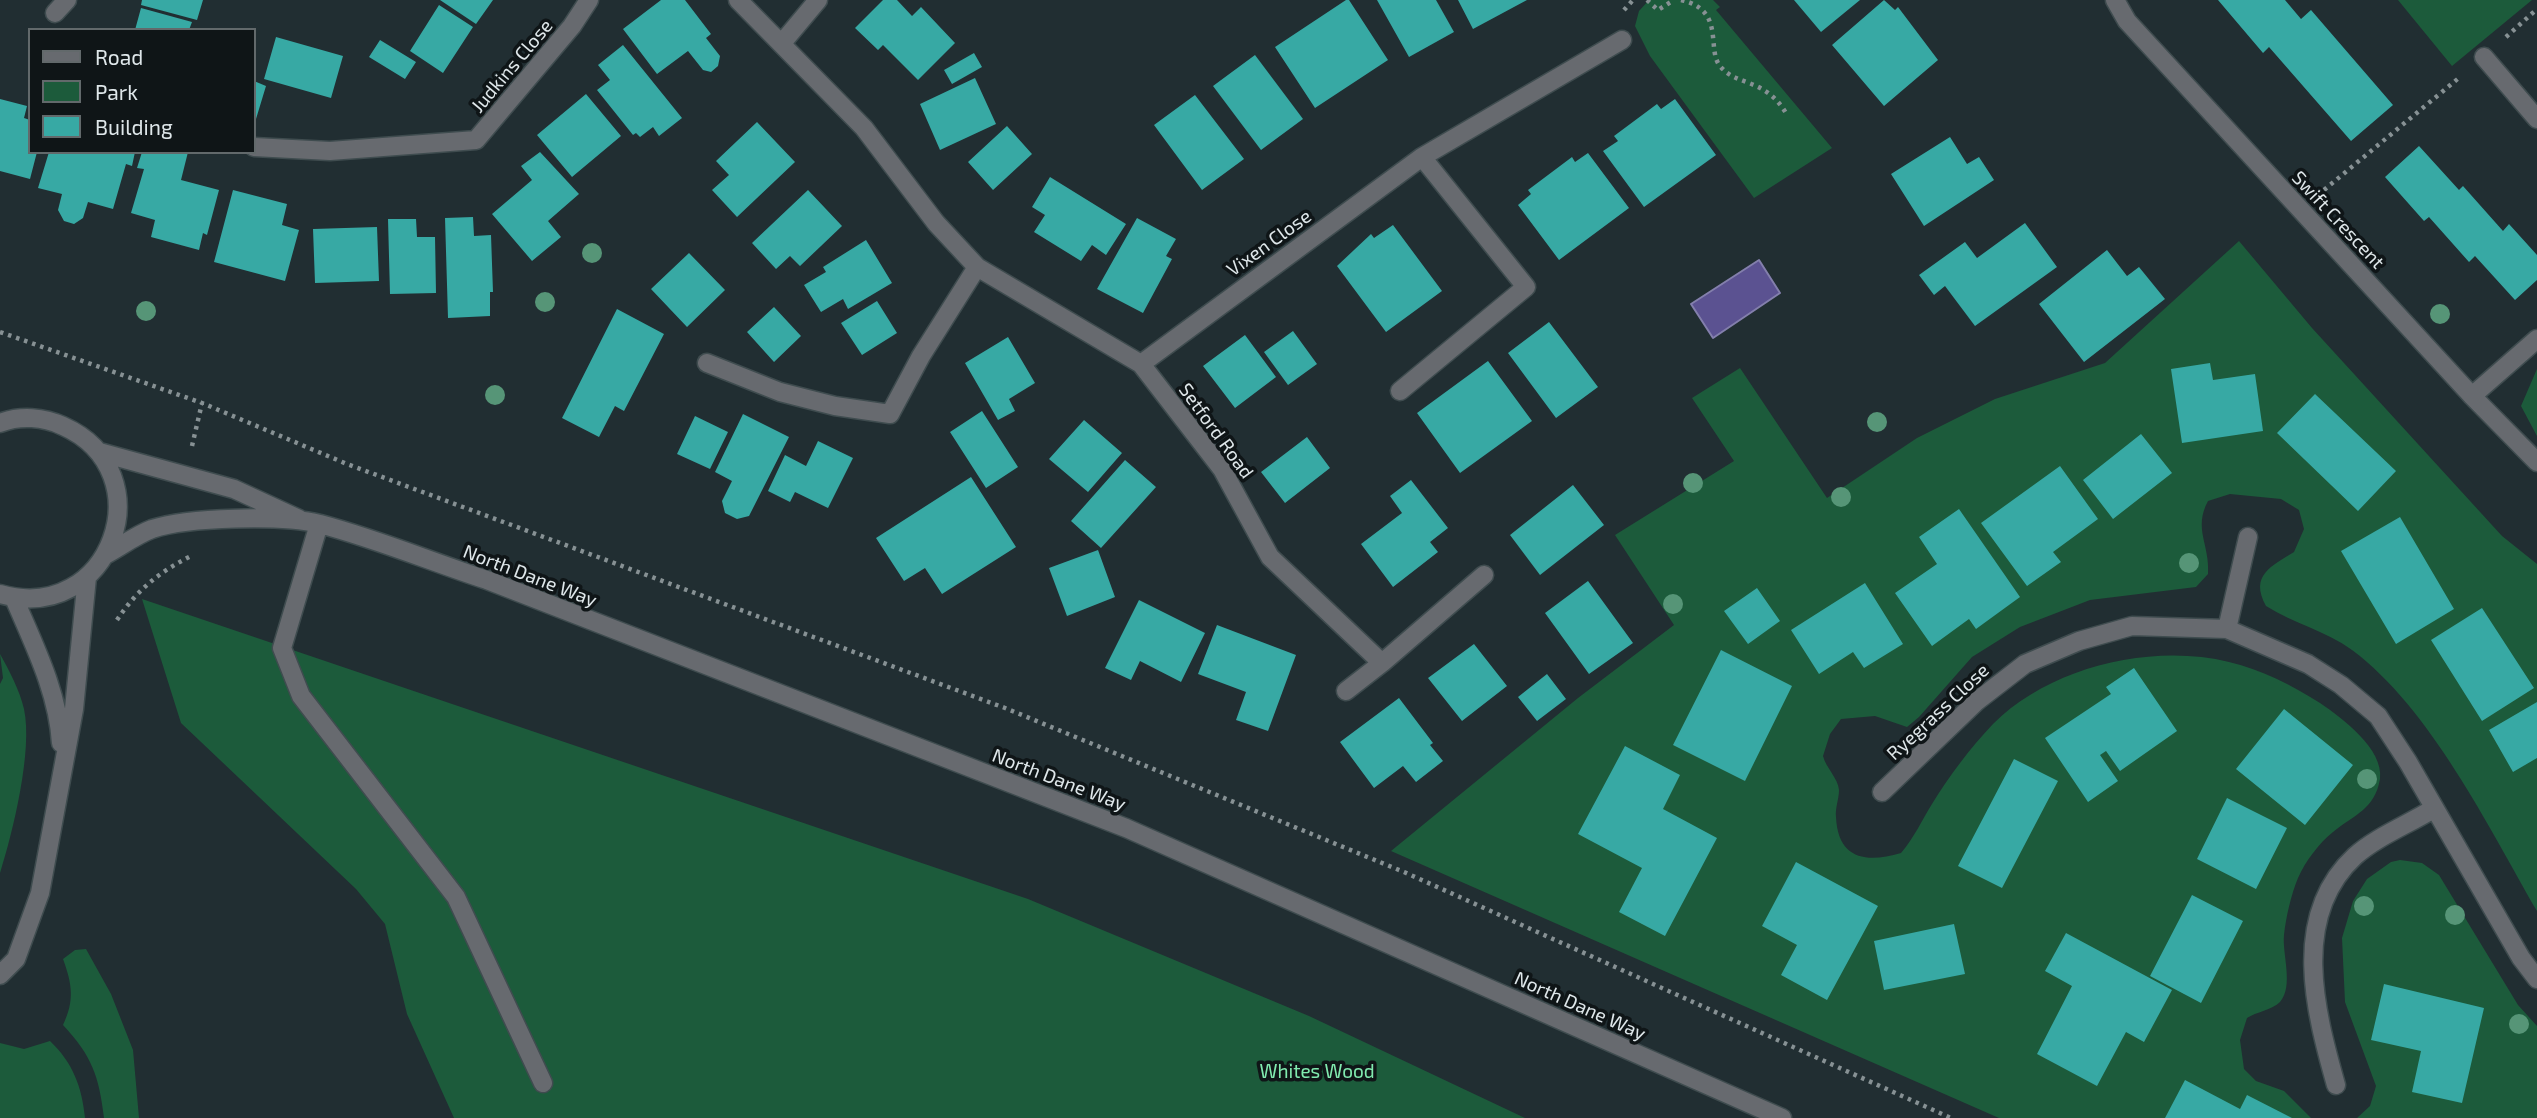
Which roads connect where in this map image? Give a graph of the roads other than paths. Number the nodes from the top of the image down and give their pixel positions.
1 (589, 0) edge
2 (738, 0) edge
3 (818, 0) edge
4 (2115, 0) edge
5 (1622, 40) dead end
6 (782, 43) junction
7 (2484, 57) road end
8 (2537, 119) edge
9 (256, 147) edge
10 (1422, 156) junction
11 (977, 268) junction
12 (2537, 339) edge
13 (707, 363) dead end
14 (1141, 363) junction
15 (1400, 391) dead end
16 (2472, 396) junction
17 (0, 423) edge
18 (99, 452) junction
19 (2537, 462) edge
20 (312, 523) junction
21 (2248, 537) dead end
22 (105, 555) junction
23 (1483, 575) dead end
24 (87, 578) junction
25 (7, 596) edge
26 (2227, 629) junction
27 (1382, 663) junction
28 (1346, 691) dead end
29 (62, 764) junction
30 (1882, 792) dead end
31 (2433, 809) junction
32 (0, 975) edge
33 (2537, 979) edge
34 (543, 1083) dead end
35 (2336, 1084) dead end
36 (1782, 1118) edge

1 - 9 street, Judkins Close
2 - 6 street, Setford Road
3 - 6 street
4 - 16 street, Swift Crescent
5 - 10 street, Vixen Close
6 - 11 street, Setford Road
7 - 8 street
10 - 14 street, Vixen Close
10 - 15 street
11 - 13 street
11 - 14 street, Setford Road
12 - 16 street
14 - 27 street, Setford Road
16 - 19 street, Swift Crescent
17 - 18 street, North Dane Way
18 - 20 street, North Dane Way
18 - 22 street, North Dane Way
20 - 22 street, North Dane Way
20 - 34 street
20 - 36 street, North Dane Way
21 - 26 street
22 - 24 street, North Dane Way
23 - 27 street
24 - 25 street, North Dane Way
24 - 29 street
25 - 29 street
26 - 30 street, Ryegrass Close
26 - 31 street, Ryegrass Close
27 - 28 street
29 - 32 street
31 - 33 street, Ryegrass Close
31 - 35 street

